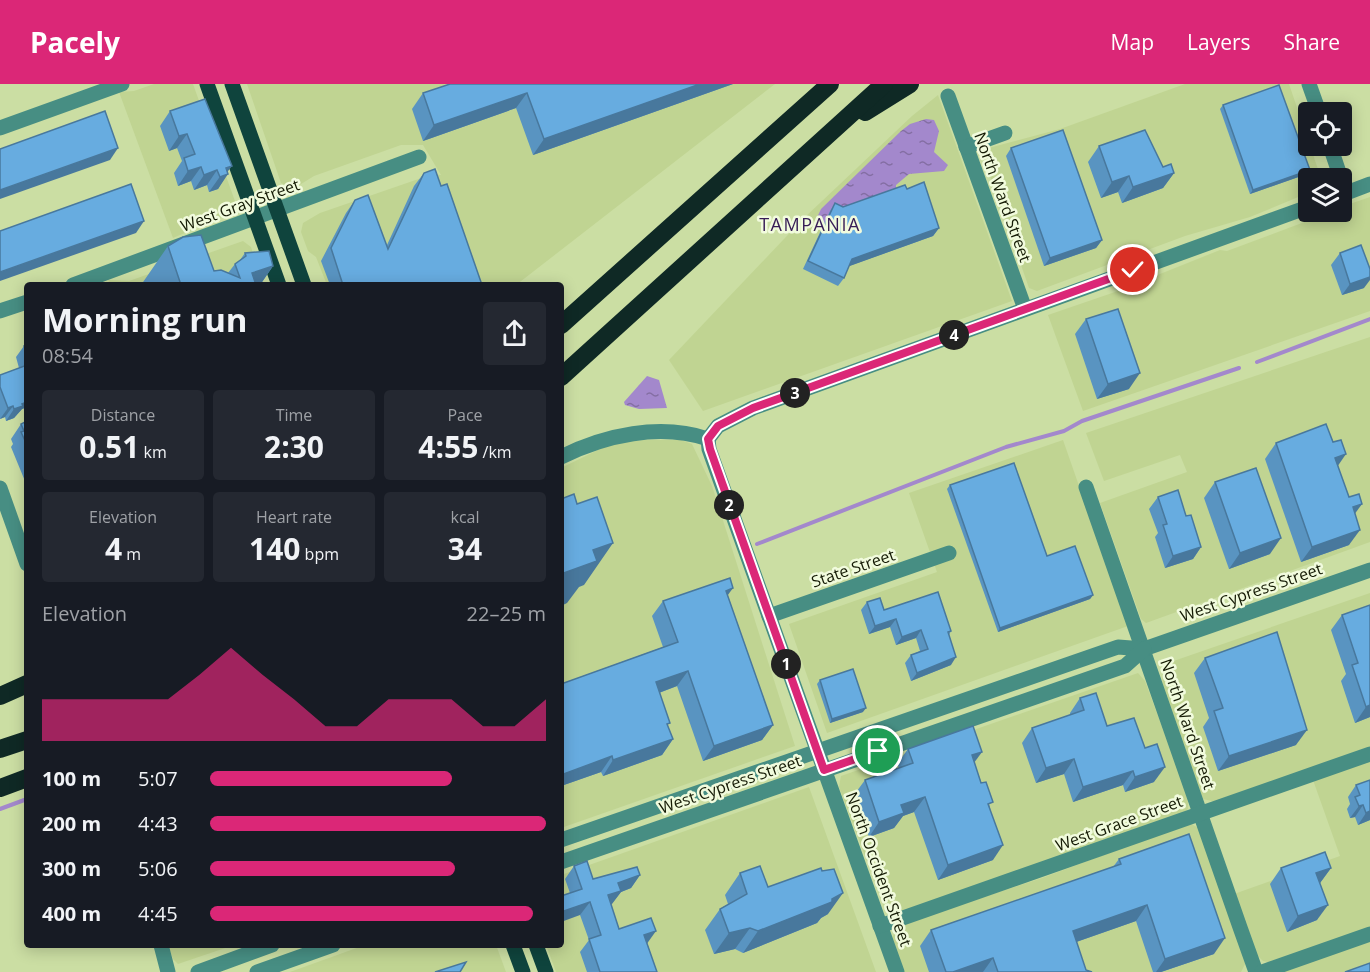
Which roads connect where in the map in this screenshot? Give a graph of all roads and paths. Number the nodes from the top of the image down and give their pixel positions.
1 (122, 84) edge
2 (207, 84) edge
3 (232, 84) edge
4 (830, 84) edge
5 (884, 84) edge
6 (910, 84) edge
7 (1309, 84) edge
8 (948, 96) dead end
9 (1315, 102) edge
10 (0, 128) edge
11 (1005, 133) dead end
12 (966, 147) junction
13 (810, 152) junction
14 (419, 157) dead end
15 (1370, 184) edge
16 (1352, 191) edge
17 (276, 211) junction
18 (1298, 211) edge
19 (255, 219) junction
20 (81, 282) edge
21 (278, 282) edge
22 (303, 282) edge
23 (24, 303) edge
24 (1025, 309) junction
25 (0, 311) edge
26 (564, 322) edge
27 (564, 374) edge
28 (708, 439) junction
29 (564, 456) edge
30 (1086, 487) dead end
31 (0, 488) edge
32 (949, 554) dead end
33 (24, 556) edge
34 (1370, 570) edge
35 (769, 616) junction
36 (1144, 649) junction
37 (24, 685) edge
38 (24, 695) edge
39 (0, 696) edge
40 (0, 703) edge
41 (817, 751) junction
42 (1370, 754) edge
43 (824, 770) junction
44 (24, 779) edge
45 (0, 788) edge
46 (651, 809) junction
47 (1199, 813) junction
48 (657, 828) junction
49 (564, 839) edge
50 (564, 861) edge
51 (880, 926) junction
52 (1370, 934) edge
53 (162, 948) edge
54 (264, 948) edge
55 (325, 948) edge
56 (514, 948) edge
57 (537, 948) edge
58 (168, 972) edge
59 (198, 972) edge
60 (257, 972) edge
61 (523, 972) edge
62 (546, 972) edge
63 (897, 972) edge
64 (1256, 972) edge
65 (1262, 972) edge

1 - 10 street
2 - 19 main road
3 - 17 main road
4 - 26 highway
5 - 13 highway
6 - 13 highway
7 - 9 street
8 - 12 street, North Ward Street
11 - 12 street
12 - 24 street, North Ward Street
13 - 27 highway
14 - 17 street, West Gray Street
15 - 16 street
17 - 19 street, West Gray Street
17 - 22 main road
18 - 24 street
19 - 20 street, West Gray Street
19 - 21 main road
23 - 25 street
24 - 28 street
28 - 29 street
28 - 35 street, North Occident Street
30 - 36 street, North Ward Street
31 - 33 street
32 - 35 street, State Street
34 - 36 street, West Cypress Street
35 - 41 street, North Occident Street
36 - 41 street, West Cypress Street
36 - 43 street, West Cypress Street
36 - 47 street, North Ward Street
37 - 39 highway
38 - 40 highway
41 - 43 street, North Occident Street
41 - 46 street, West Cypress Street
42 - 47 street, West Grace Street
43 - 48 street, West Cypress Street
43 - 51 street, North Occident Street
44 - 45 highway
46 - 48 street
46 - 49 street, West Cypress Street
47 - 51 street, West Grace Street
47 - 64 street, North Ward Street
48 - 50 street, West Cypress Street
51 - 63 street, North Occident Street
52 - 65 street
53 - 58 street
54 - 59 street
55 - 60 street
56 - 61 main road
57 - 62 main road

